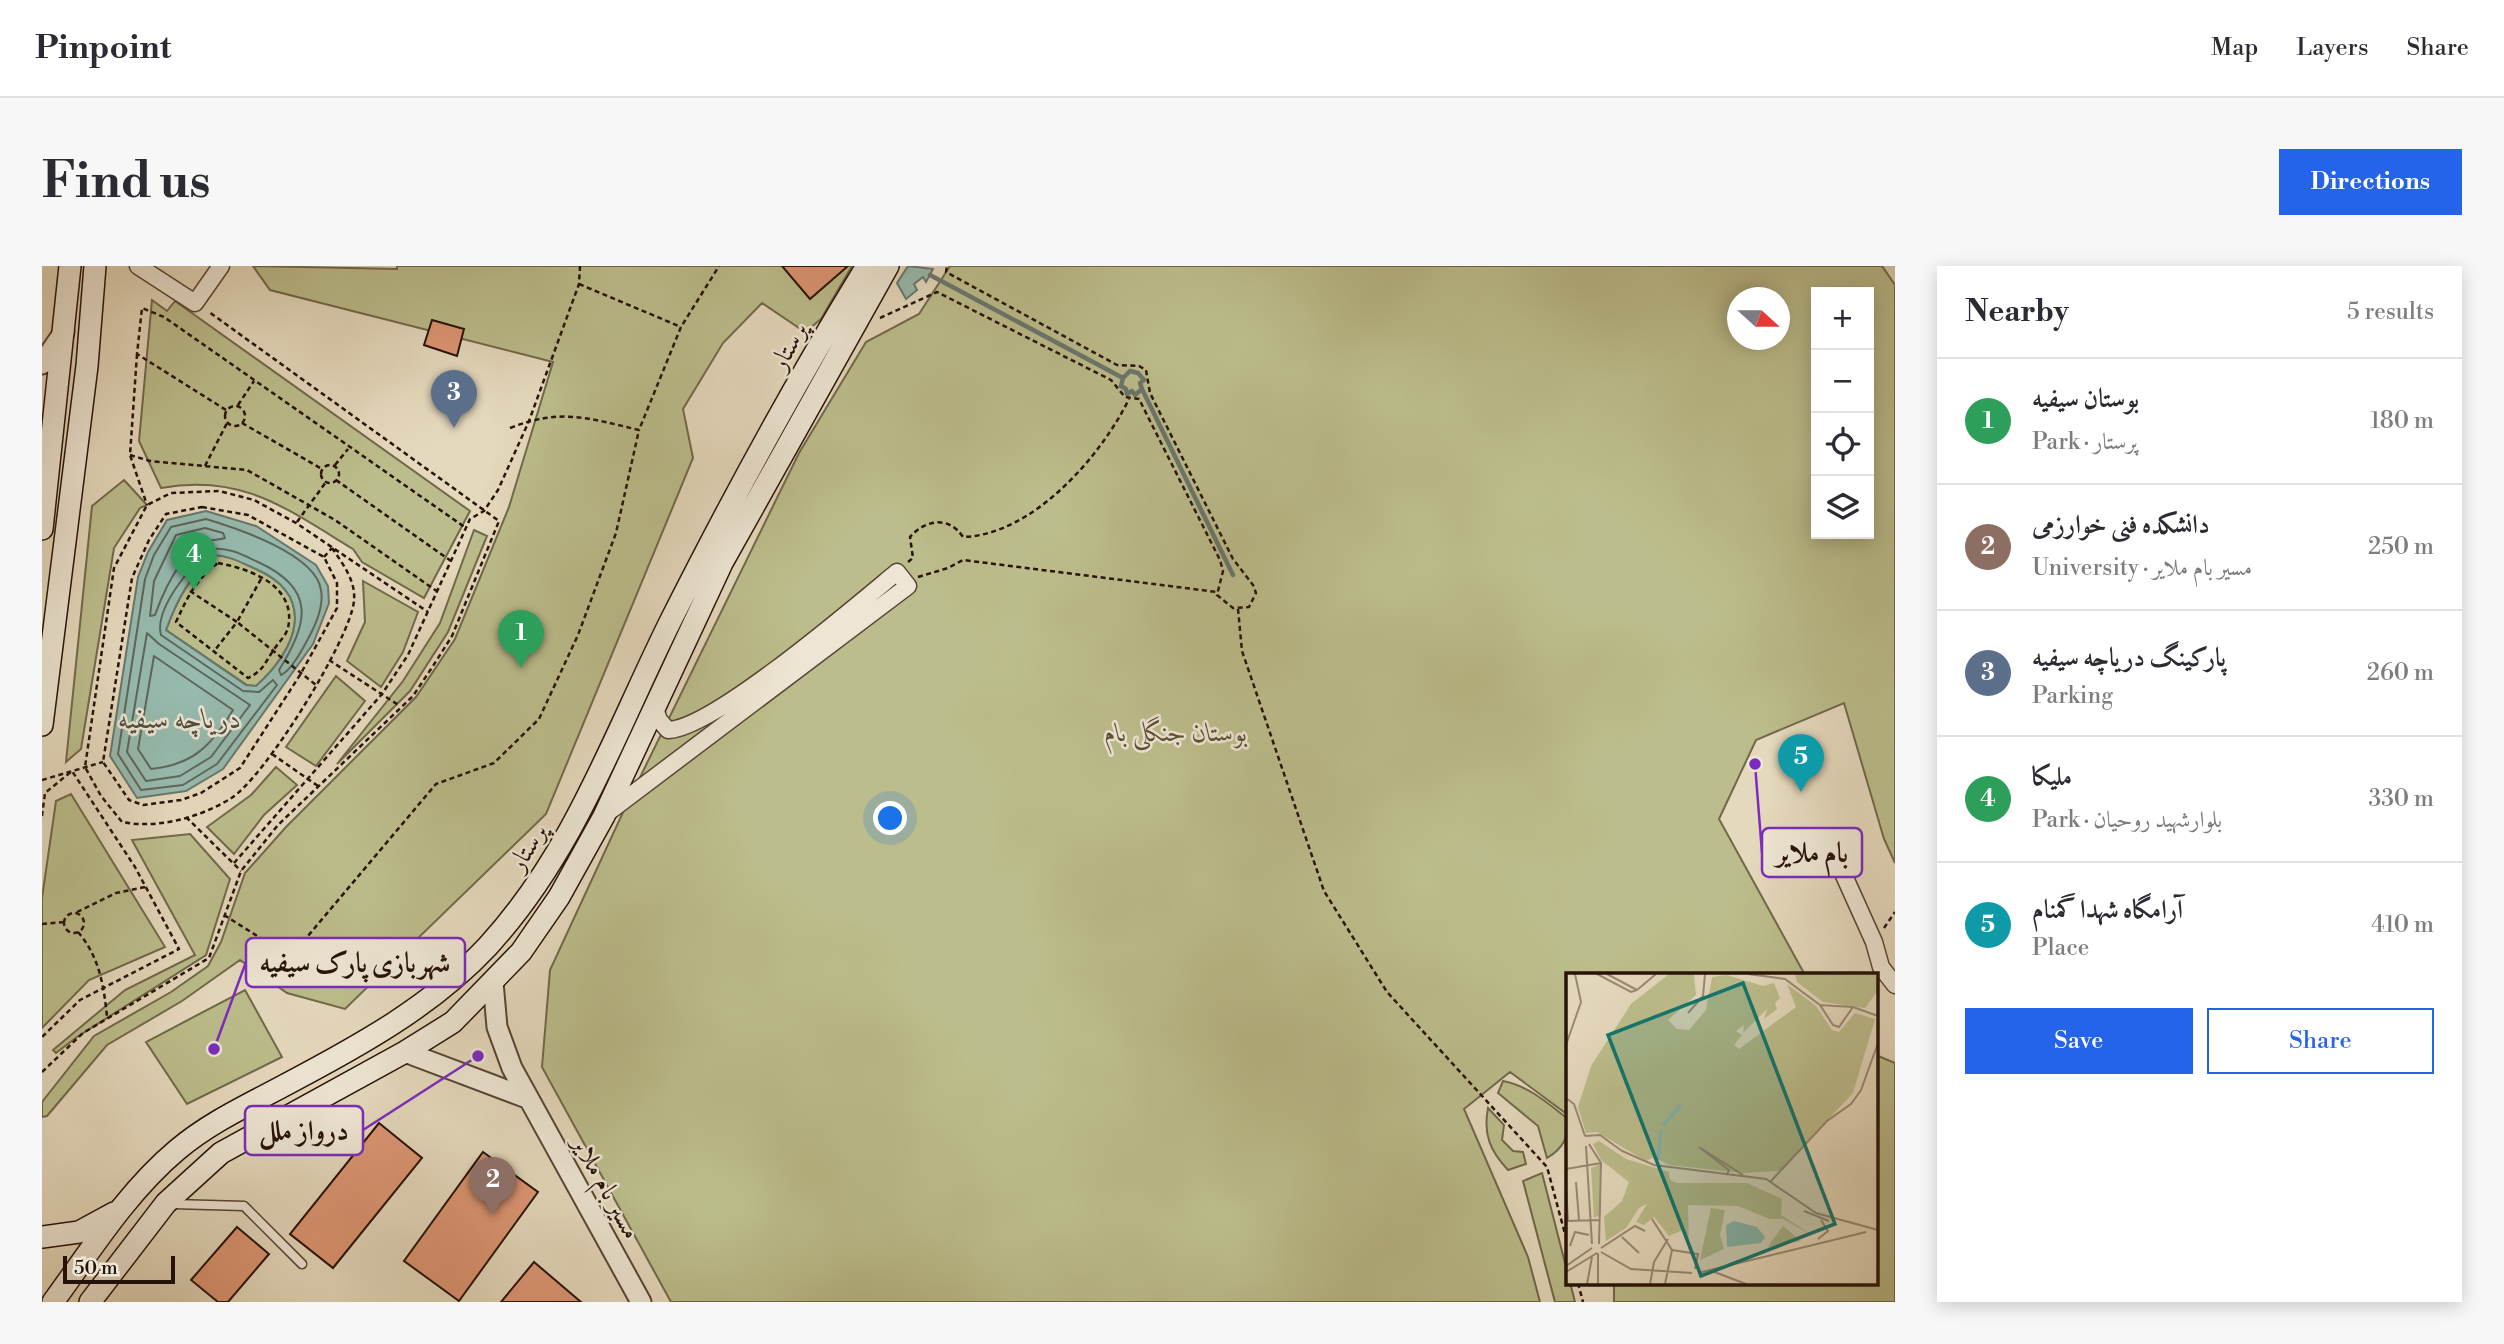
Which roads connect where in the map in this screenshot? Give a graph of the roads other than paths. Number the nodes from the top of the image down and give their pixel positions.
1 (70, 266) edge
2 (95, 266) edge
3 (138, 266) edge
4 (221, 266) edge
5 (867, 266) edge
6 (888, 266) edge
7 (64, 332) junction
8 (42, 364) edge
9 (42, 529) edge
10 (654, 706) junction
11 (42, 725) edge
12 (604, 816) junction
13 (1837, 860) dead end
14 (493, 982) junction
15 (1895, 985) edge
16 (405, 1052) junction
17 (527, 1098) junction
18 (166, 1203) junction
19 (122, 1208) junction
20 (42, 1237) edge
21 (302, 1264) dead end
22 (53, 1302) edge
23 (90, 1302) edge
24 (641, 1302) edge

1 - 7 main road
2 - 11 main road
3 - 4 street
5 - 19 main road, پرستار
6 - 10 main road, پرستار
7 - 8 street
7 - 9 main road
10 - 12 main road, پرستار
10 - 12 street
12 - 14 main road, پرستار
13 - 15 street
14 - 16 main road, پرستار
14 - 17 street, مسیر بام ملایر
16 - 17 street
16 - 18 main road, پرستار
17 - 24 street, مسیر بام ملایر
18 - 21 lane
18 - 23 main road, پرستار
19 - 20 main road
19 - 22 main road, پرستار

